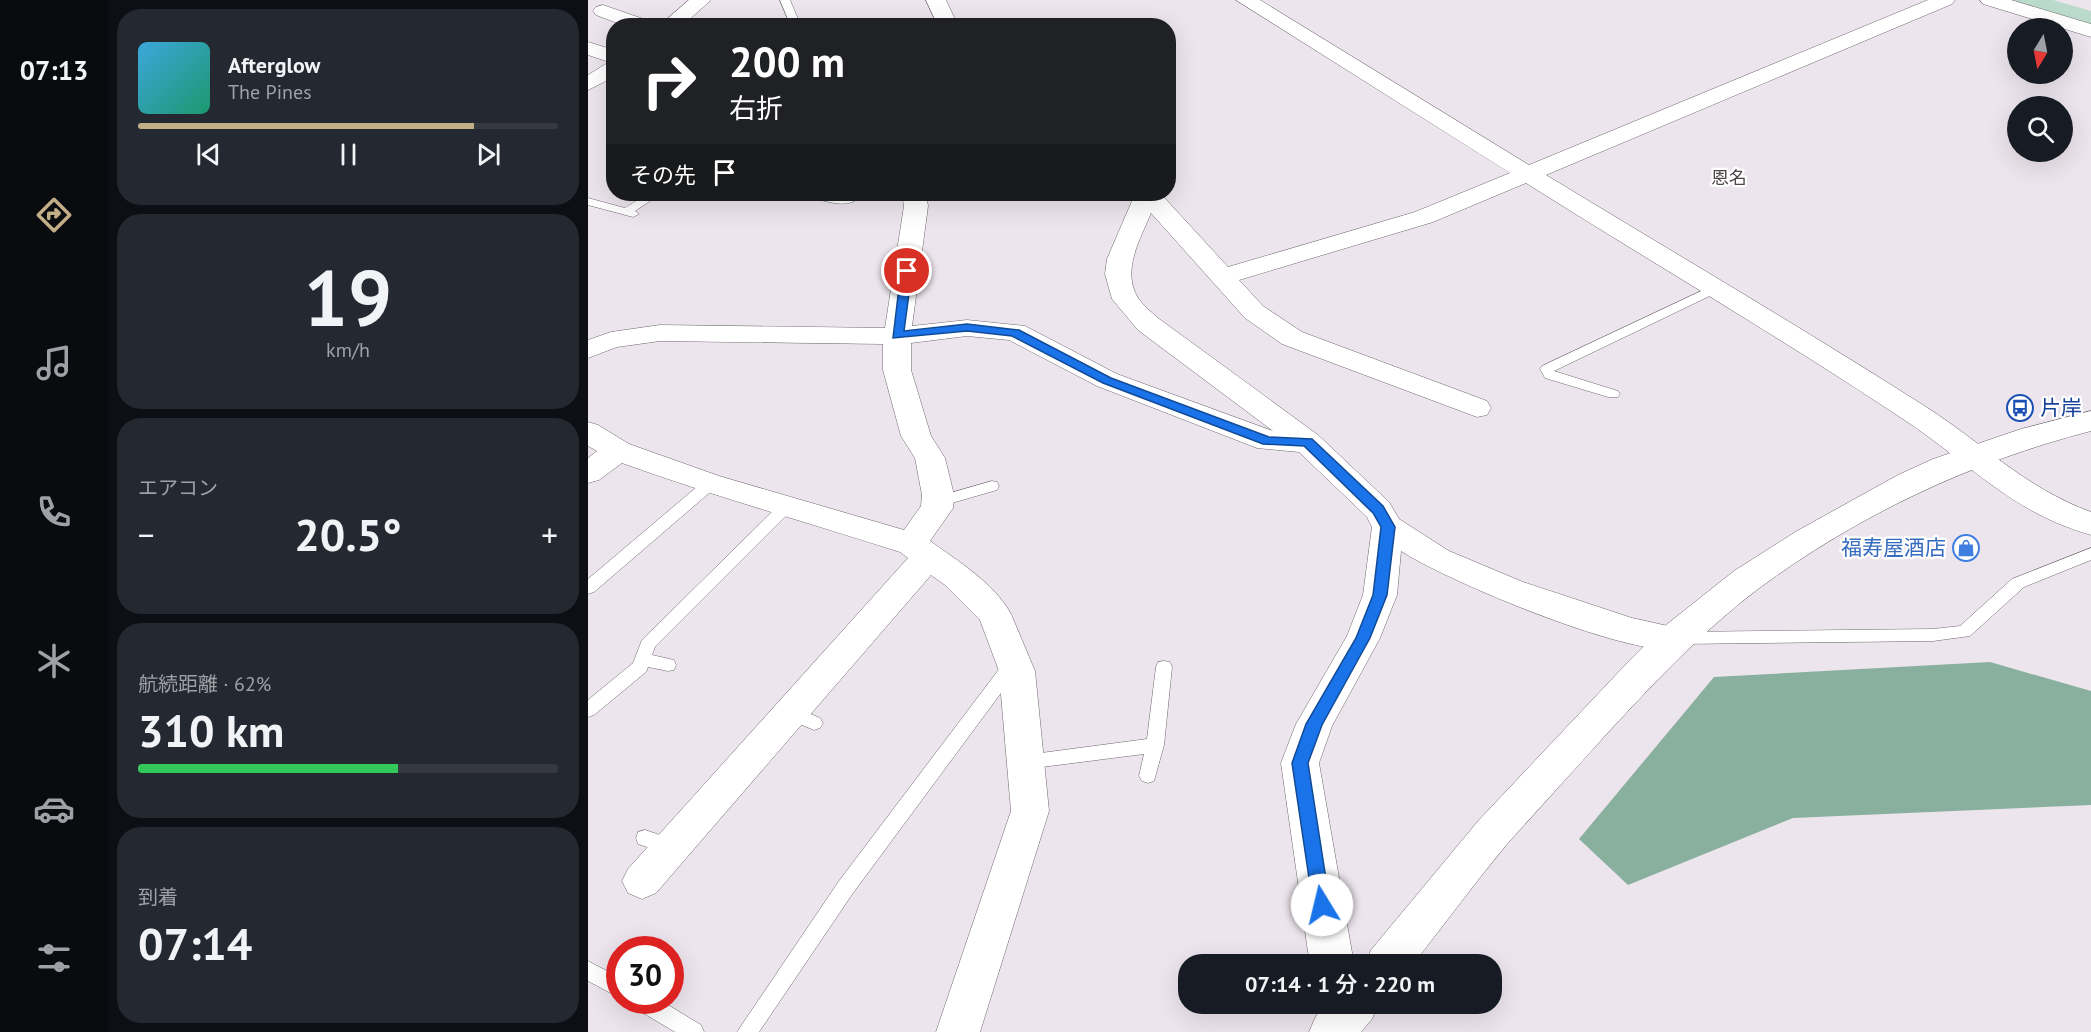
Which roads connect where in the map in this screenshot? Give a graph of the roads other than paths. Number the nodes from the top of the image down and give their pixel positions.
1 (701, 0) edge
2 (785, 0) edge
3 (936, 0) edge
4 (1246, 0) edge
5 (1945, 0) edge
6 (1990, 0) edge
7 (603, 11) dead end
8 (623, 18) edge
9 (679, 18) edge
10 (793, 18) edge
11 (944, 18) edge
12 (2091, 31) edge
13 (588, 48) edge
14 (606, 54) edge
15 (1527, 174) junction
16 (588, 201) edge
17 (645, 201) edge
18 (918, 201) edge
19 (1145, 201) edge
20 (1154, 201) edge
21 (1222, 277) junction
22 (1714, 289) junction
23 (897, 336) junction
24 (588, 350) edge
25 (1612, 394) dead end
26 (1477, 408) dead end
27 (2091, 421) edge
28 (588, 432) edge
29 (1307, 442) junction
30 (618, 451) junction
31 (1974, 456) junction
32 (588, 473) edge
33 (710, 484) junction
34 (992, 486) dead end
35 (938, 502) junction
36 (788, 505) junction
37 (2091, 524) edge
38 (1388, 527) junction
39 (920, 550) junction
40 (2091, 554) edge
41 (588, 588) edge
42 (1674, 639) junction
43 (643, 658) junction
44 (1014, 663) junction
45 (668, 665) dead end
46 (1164, 667) dead end
47 (588, 710) edge
48 (1155, 745) junction
49 (1026, 762) junction
50 (1148, 776) dead end
51 (642, 881) dead end
52 (1330, 954) edge
53 (1395, 954) edge
54 (588, 970) edge
55 (606, 981) edge
56 (664, 1014) edge
57 (694, 1032) edge
58 (747, 1032) edge
59 (958, 1032) edge

1 - 9 street
2 - 10 lane
3 - 11 street
4 - 15 street
5 - 15 street
6 - 12 street
7 - 8 street
13 - 14 street
15 - 21 street
15 - 22 street
16 - 17 lane
18 - 23 street
19 - 29 street
20 - 21 street
21 - 26 street
22 - 25 lane
22 - 31 street
23 - 24 street
23 - 29 street
23 - 35 street
27 - 31 street
28 - 30 street
29 - 38 street
30 - 32 street
30 - 33 street
31 - 37 street
31 - 42 street
33 - 36 street
33 - 41 lane
34 - 35 lane
35 - 39 street
36 - 39 street
36 - 43 lane
38 - 42 street
38 - 52 street
39 - 44 street
39 - 51 street
40 - 42 lane
42 - 53 street
43 - 45 lane
43 - 47 lane
44 - 49 street
44 - 58 lane
46 - 48 lane
48 - 49 lane
48 - 50 lane
49 - 59 street
54 - 55 lane
56 - 57 lane

